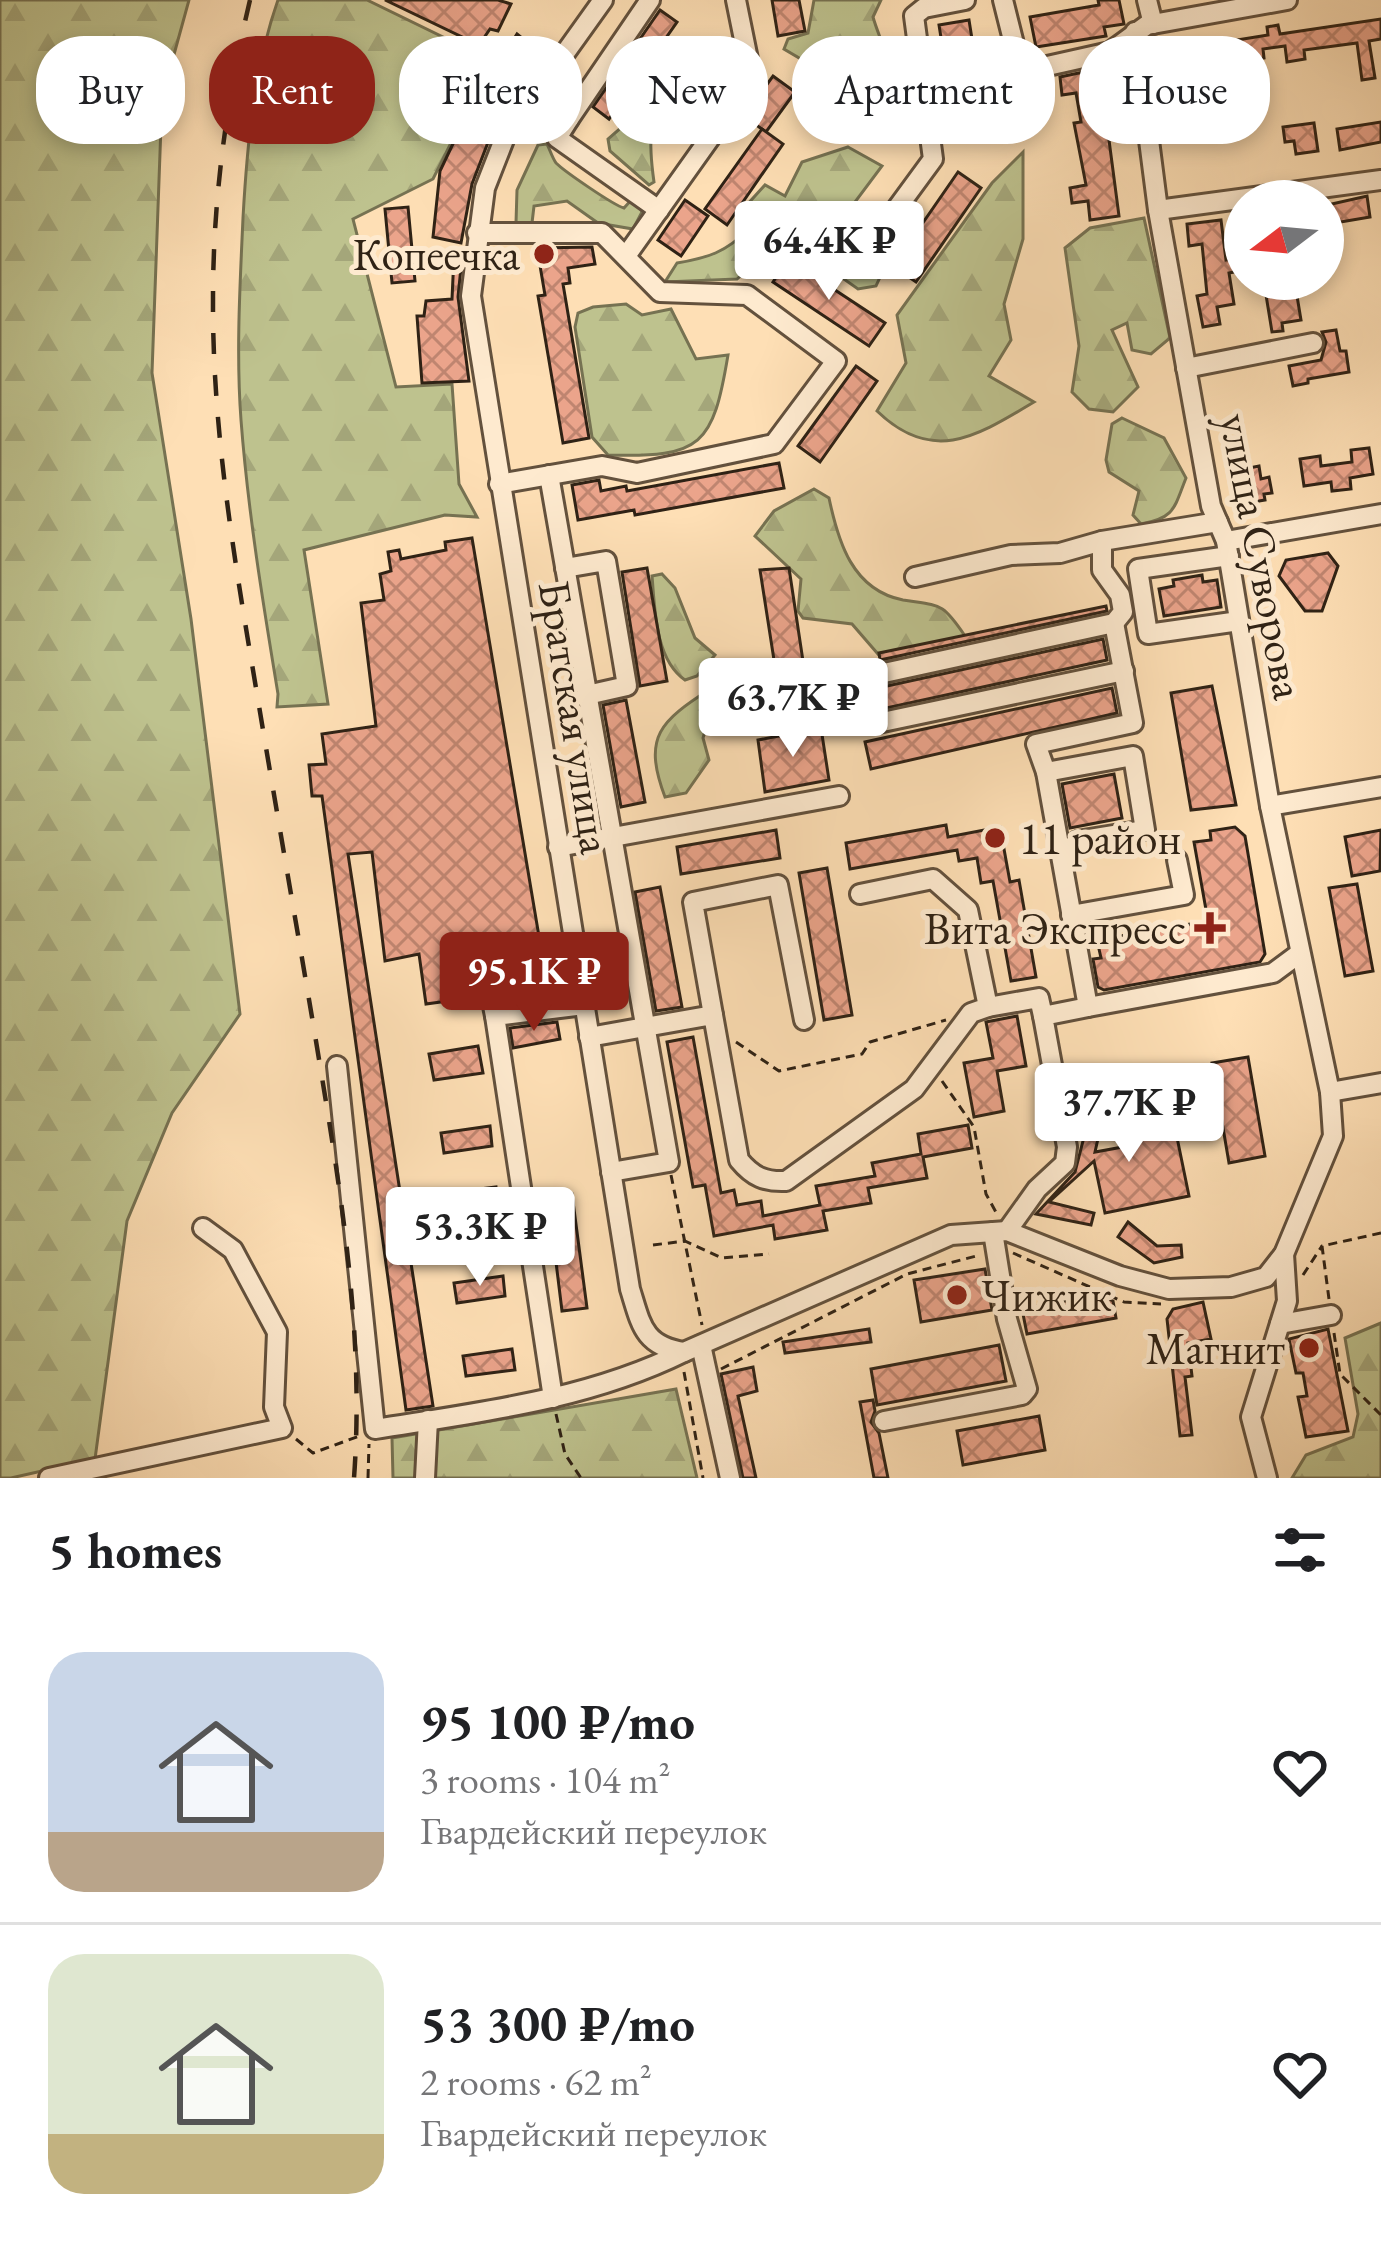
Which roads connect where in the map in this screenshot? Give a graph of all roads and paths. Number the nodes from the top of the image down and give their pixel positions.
1 (604, 0) edge
2 (650, 0) edge
3 (736, 0) edge
4 (965, 0) edge
5 (1003, 0) edge
6 (1147, 0) edge
7 (1287, 0) edge
8 (1144, 28) junction
9 (578, 36) edge
10 (582, 100) edge
11 (502, 144) edge
12 (566, 144) edge
13 (1381, 180) edge
14 (659, 210) junction
15 (1159, 210) junction
16 (477, 233) junction
17 (867, 249) dead end
18 (626, 256) junction
19 (1313, 343) dead end
20 (1186, 368) junction
21 (549, 476) junction
22 (499, 484) junction
23 (1381, 514) edge
24 (1218, 522) junction
25 (1102, 541) junction
26 (1227, 549) junction
27 (565, 568) junction
28 (915, 578) dead end
29 (1239, 621) junction
30 (1114, 623) junction
31 (1124, 671) junction
32 (861, 679) dead end
33 (587, 695) junction
34 (873, 724) dead end
35 (1046, 772) junction
36 (1381, 787) edge
37 (839, 796) dead end
38 (1270, 806) junction
39 (612, 837) junction
40 (558, 847) junction
41 (1062, 859) junction
42 (1177, 860) dead end
43 (860, 894) dead end
44 (1072, 915) junction
45 (482, 951) dead end
46 (1300, 953) junction
47 (584, 1005) junction
48 (1088, 1007) junction
49 (979, 1010) junction
50 (495, 1016) junction
51 (1043, 1016) junction
52 (803, 1020) dead end
53 (714, 1022) junction
54 (645, 1026) junction
55 (589, 1037) junction
56 (337, 1066) dead end
57 (931, 1066) junction
58 (1381, 1083) edge
59 (1330, 1092) junction
60 (669, 1162) junction
61 (611, 1172) junction
62 (203, 1228) dead end
63 (1000, 1231) junction
64 (1381, 1233) edge
65 (685, 1240) junction
66 (653, 1245) dead end
67 (769, 1254) dead end
68 (1284, 1254) junction
69 (956, 1259) dead end
70 (1331, 1319) junction
71 (1280, 1324) junction
72 (697, 1347) junction
73 (708, 1375) junction
74 (553, 1398) junction
75 (1381, 1415) edge
76 (428, 1420) junction
77 (884, 1421) dead end
78 (282, 1428) junction
79 (375, 1429) junction
80 (49, 1478) edge
81 (368, 1478) edge
82 (425, 1478) edge
83 (581, 1478) edge
84 (703, 1478) edge
85 (730, 1478) edge
86 (1267, 1478) edge

1 - 9 street, Братская улица
2 - 10 street
3 - 14 street
4 - 17 street
5 - 8 street
6 - 8 street, улица Суворова
7 - 8 street
8 - 15 street, улица Суворова
11 - 16 street, Братская улица
12 - 14 street
13 - 15 street
14 - 18 street
15 - 20 street, улица Суворова
16 - 18 street
16 - 22 street, Братская улица
18 - 21 street
19 - 20 street
20 - 24 street, улица Суворова
21 - 22 street
21 - 27 street
22 - 40 street, Братская улица
23 - 26 street
24 - 25 street
24 - 26 street, улица Суворова
25 - 28 street
25 - 30 street
26 - 29 street, улица Суворова
26 - 29 street
27 - 33 street
27 - 33 street
29 - 38 street, улица Суворова
30 - 31 street
30 - 32 street
31 - 34 street
31 - 35 street
33 - 39 street
35 - 41 street
35 - 41 street
36 - 38 street
37 - 39 street
38 - 46 street, улица Суворова
39 - 40 street
39 - 54 street
40 - 47 street, Братская улица
41 - 44 street
42 - 44 street
43 - 49 street
44 - 48 street
45 - 50 street
46 - 48 street
46 - 59 street, улица Суворова
47 - 50 street
47 - 55 street, Братская улица
48 - 51 street
49 - 51 street
49 - 53 path
49 - 57 street
50 - 74 street
51 - 63 street
52 - 53 street
53 - 54 street
53 - 57 street
54 - 55 street
54 - 60 street
55 - 61 street, Братская улица
56 - 79 street
57 - 63 path
58 - 59 street
59 - 68 street
60 - 61 street
60 - 65 path
61 - 72 street, Братская улица
62 - 78 street
63 - 68 street
63 - 72 street
63 - 77 street
64 - 70 path
65 - 66 path
65 - 67 path
65 - 72 path
68 - 71 street
69 - 73 path
70 - 71 street
70 - 75 path
71 - 86 street
72 - 73 street
72 - 74 street
72 - 84 path
73 - 85 street
74 - 76 street
74 - 83 path
76 - 79 street
76 - 82 street
78 - 79 path
78 - 80 street
79 - 81 path

